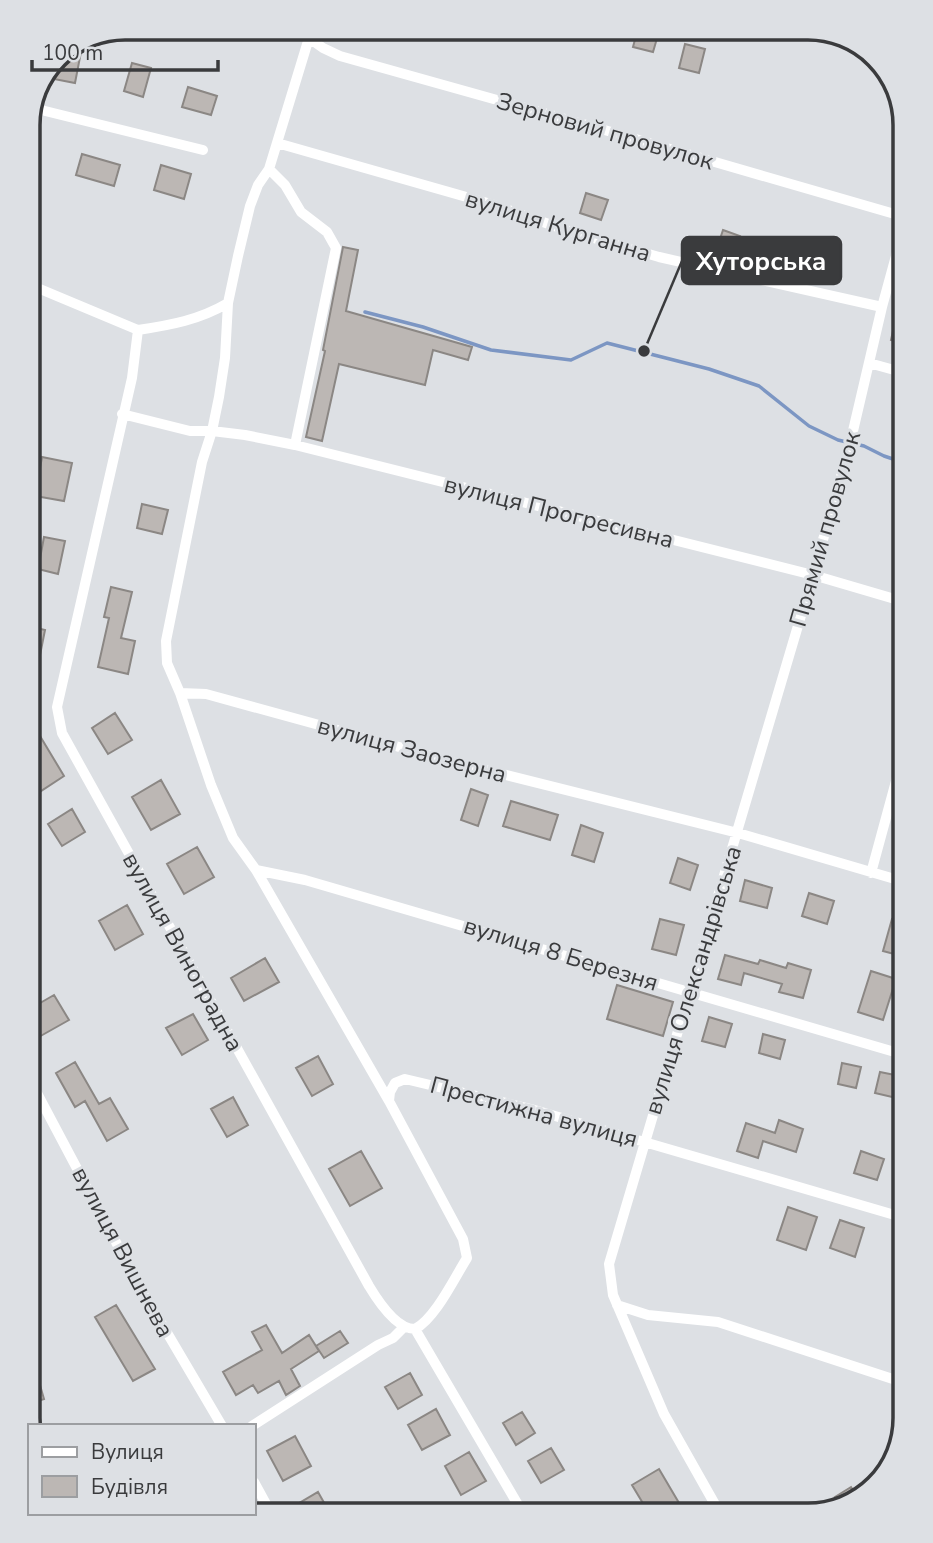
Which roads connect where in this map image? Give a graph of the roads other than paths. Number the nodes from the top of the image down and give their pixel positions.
1 (309, 40) edge
2 (317, 40) edge
3 (42, 110) edge
4 (277, 143) junction
5 (202, 150) dead end
6 (269, 169) junction
7 (893, 213) edge
8 (893, 267) edge
9 (40, 289) edge
10 (228, 303) junction
11 (882, 307) junction
12 (138, 330) junction
13 (869, 363) junction
14 (893, 370) edge
15 (122, 414) junction
16 (212, 431) junction
17 (295, 445) junction
18 (813, 575) junction
19 (893, 598) edge
20 (180, 693) junction
21 (893, 793) edge
22 (738, 833) junction
23 (256, 870) junction
24 (872, 873) junction
25 (893, 879) edge
26 (689, 992) junction
27 (893, 1052) edge
28 (40, 1099) edge
29 (389, 1101) junction
30 (645, 1141) junction
31 (893, 1213) edge
32 (617, 1305) junction
33 (410, 1328) junction
34 (893, 1379) edge
35 (221, 1424) edge
36 (255, 1424) edge
37 (256, 1486) edge
38 (265, 1503) edge
39 (517, 1503) edge
40 (714, 1503) edge

1 - 4 street
2 - 7 street, Зерновий провулок
3 - 5 street
4 - 6 street
4 - 11 street, вулиця Курганна
6 - 10 street
6 - 17 street
8 - 11 street, Прямий провулок
9 - 12 street
10 - 12 street
10 - 16 street
11 - 13 street, Прямий провулок
12 - 15 street, вулиця Виноградна
13 - 14 street
13 - 18 street, Прямий провулок
15 - 16 street, вулиця Прогресивна
15 - 33 street, вулиця Виноградна
16 - 17 street, вулиця Прогресивна
16 - 20 street
17 - 18 street, вулиця Прогресивна
18 - 19 street, вулиця Прогресивна
18 - 22 street, Прямий провулок
20 - 22 street, вулиця Заозерна
20 - 23 street
21 - 24 street
22 - 24 street, вулиця Заозерна
22 - 26 street, вулиця Олександрівська
23 - 26 street, вулиця 8 Березня
23 - 29 street
24 - 25 street, вулиця Заозерна
26 - 27 street, вулиця 8 Березня
26 - 30 street, вулиця Олександрівська
28 - 35 street, вулиця Вишнева
29 - 30 street, Престижна вулиця
29 - 33 street, Престижна вулиця
30 - 31 street, Престижна вулиця
30 - 32 street, вулиця Олександрівська
32 - 34 street
32 - 40 street, вулиця Олександрівська
33 - 36 street
33 - 39 street, вулиця Виноградна
37 - 38 street

